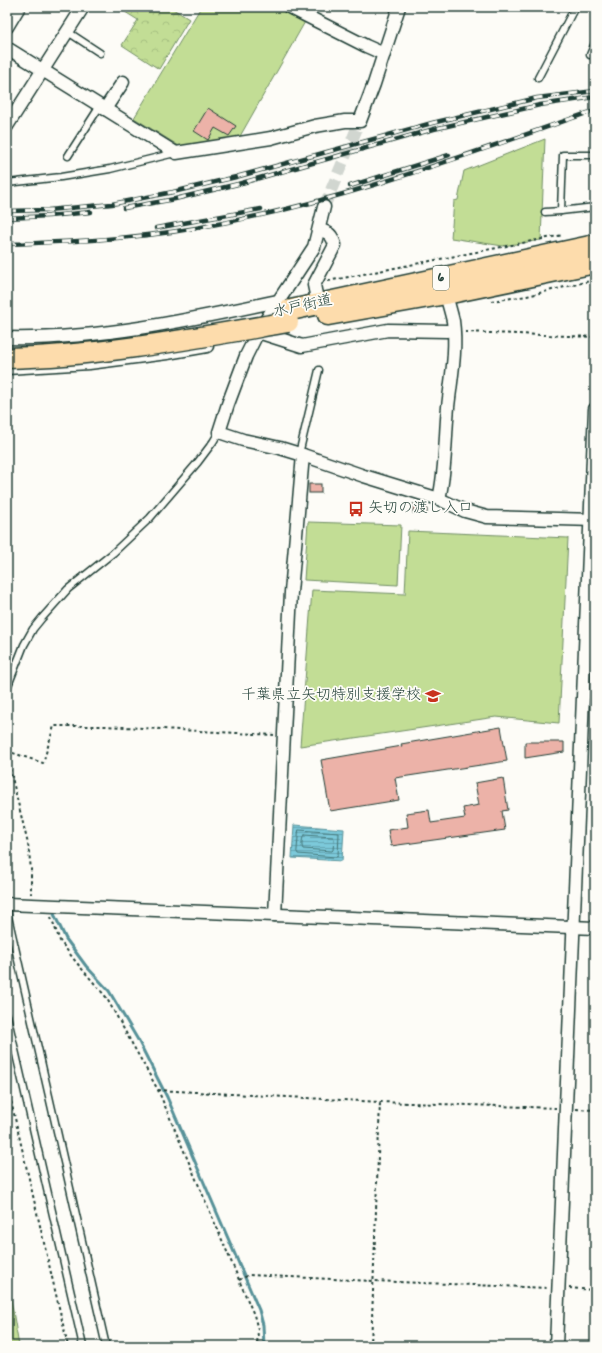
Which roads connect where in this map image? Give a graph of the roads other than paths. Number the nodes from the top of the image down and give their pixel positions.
1 (19, 7) edge
2 (83, 7) edge
3 (289, 7) edge
4 (399, 7) edge
5 (574, 7) edge
6 (8, 22) edge
7 (68, 32) junction
8 (595, 43) edge
9 (7, 48) edge
10 (100, 52) dead end
11 (384, 54) junction
12 (590, 55) dead end
13 (42, 70) junction
14 (538, 78) dead end
15 (122, 82) dead end
16 (103, 107) junction
17 (7, 126) edge
18 (176, 153) junction
19 (595, 155) edge
20 (68, 156) dead end
21 (7, 183) edge
22 (324, 207) tunnel mouth
23 (595, 207) edge
24 (561, 211) junction
25 (546, 212) dead end
26 (319, 230) junction
27 (595, 245) edge
28 (595, 263) edge
29 (316, 294) junction
30 (446, 294) junction
31 (284, 311) junction
32 (447, 331) dead end
33 (257, 334) junction
34 (7, 338) edge
35 (7, 347) edge
36 (7, 358) edge
37 (7, 368) edge
38 (319, 370) dead end
39 (595, 409) edge
40 (219, 432) junction
41 (301, 454) junction
42 (439, 499) junction
43 (592, 520) edge
44 (7, 688) edge
45 (7, 904) edge
46 (7, 912) edge
47 (275, 915) junction
48 (573, 927) junction
49 (595, 928) edge
50 (7, 1015) edge
51 (83, 1346) edge
52 (106, 1346) edge
53 (556, 1346) edge

1 - 6 street
2 - 7 street
3 - 11 street
4 - 11 street
5 - 14 lane
7 - 10 lane
7 - 13 street
8 - 12 lane
9 - 13 street
11 - 18 street
13 - 16 street
13 - 17 street
15 - 16 street
16 - 18 street
16 - 20 lane
18 - 21 lane
19 - 24 lane
22 - 26 street
23 - 24 lane
24 - 25 lane
26 - 29 street
26 - 31 street
27 - 29 highway, 水戸街道 / 6
28 - 30 highway, 水戸街道 / 6
29 - 31 highway, 水戸街道 / 6
30 - 31 highway, 水戸街道 / 6
30 - 42 street
31 - 33 street
31 - 34 street
31 - 35 highway, 水戸街道 / 6
31 - 36 highway, 水戸街道 / 6, bridge
32 - 33 street
33 - 37 street
33 - 40 street
38 - 41 lane
39 - 43 street
40 - 41 street
40 - 44 lane
41 - 42 street
41 - 47 street
42 - 43 street
43 - 48 street
45 - 47 street
46 - 52 lane
47 - 48 street
48 - 49 street
48 - 53 street
50 - 51 lane

